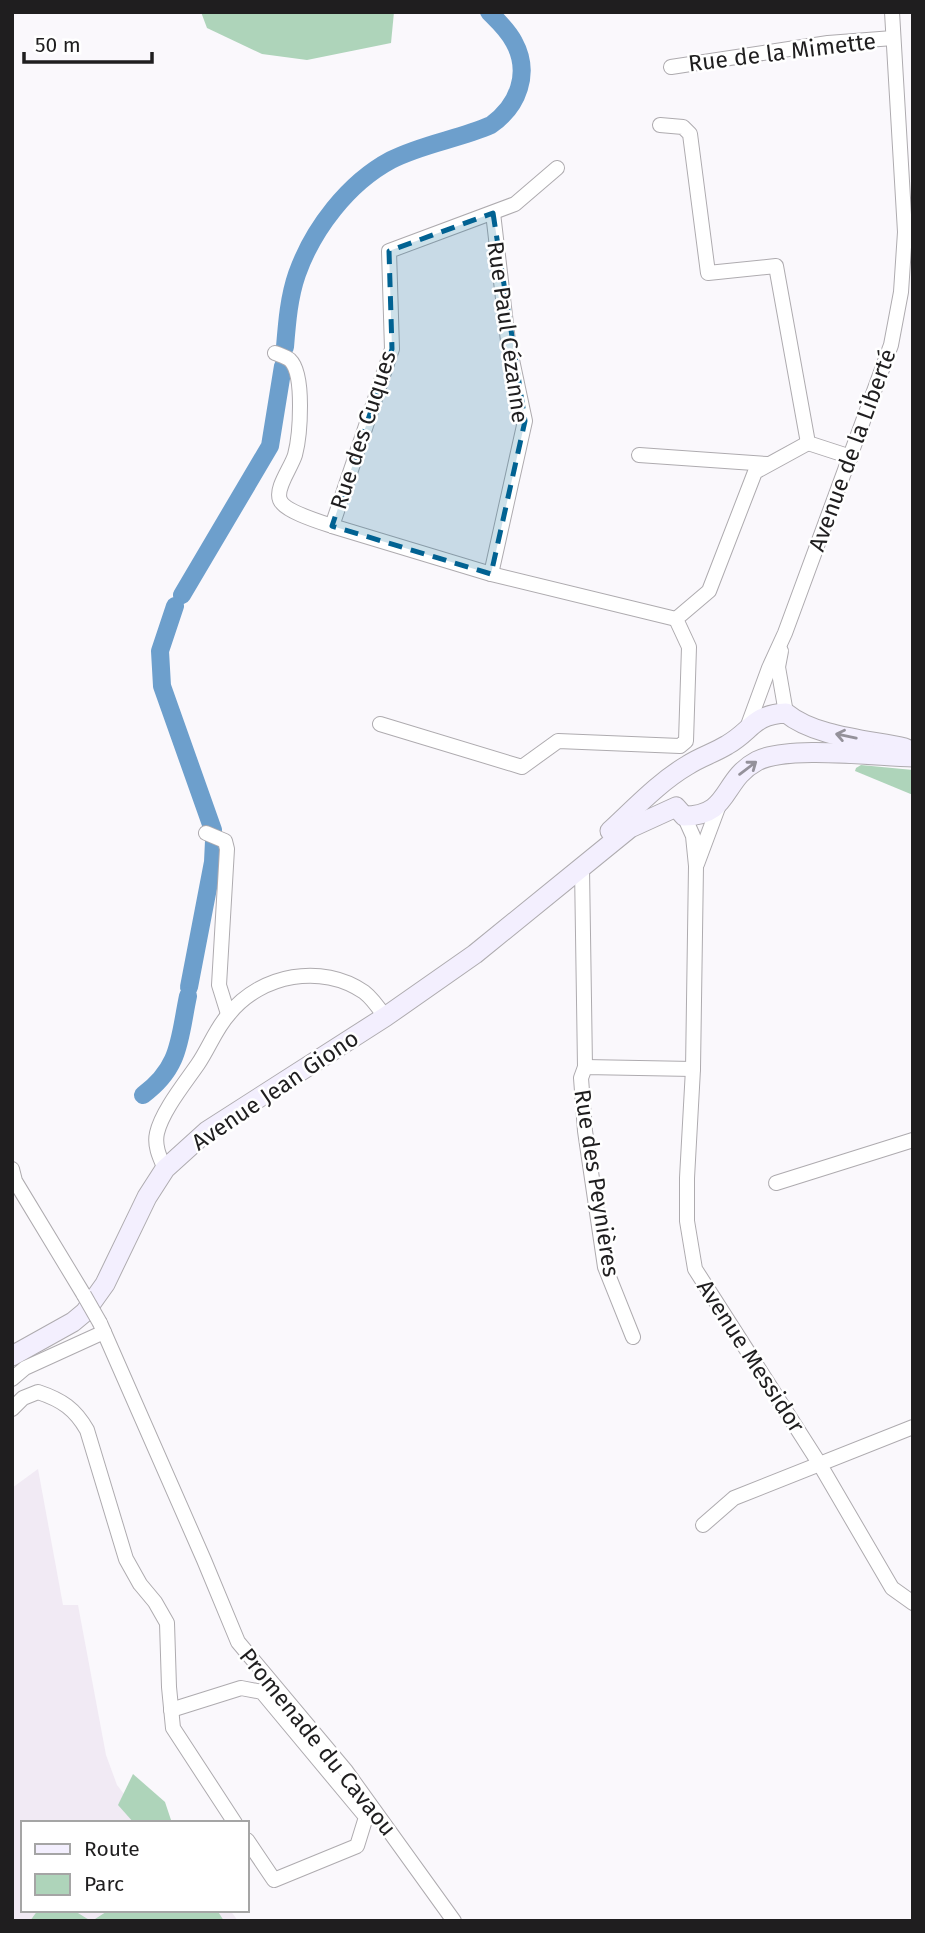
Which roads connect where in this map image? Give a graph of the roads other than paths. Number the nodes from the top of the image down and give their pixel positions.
1 (892, 12) edge
2 (893, 38) junction
3 (671, 67) dead end
4 (660, 125) dead end
5 (906, 147) edge
6 (558, 168) dead end
7 (493, 213) junction
8 (909, 231) edge
9 (275, 354) dead end
10 (808, 443) junction
11 (639, 455) dead end
12 (851, 457) junction
13 (769, 464) junction
14 (332, 526) junction
15 (491, 574) junction
16 (676, 618) junction
17 (785, 633) junction
18 (790, 716) junction
19 (380, 724) dead end
20 (746, 730) junction
21 (913, 750) edge
22 (783, 753) junction
23 (913, 757) edge
24 (669, 778) junction
25 (719, 805) junction
26 (680, 811) junction
27 (213, 835) dead end
28 (696, 866) junction
29 (582, 868) junction
30 (521, 917) junction
31 (228, 1014) junction
32 (385, 1017) junction
33 (585, 1067) junction
34 (693, 1069) junction
35 (913, 1140) edge
36 (12, 1169) edge
37 (165, 1169) junction
38 (776, 1183) dead end
39 (93, 1316) junction
40 (633, 1337) dead end
41 (12, 1356) edge
42 (12, 1379) edge
43 (12, 1409) edge
44 (913, 1427) edge
45 (819, 1463) junction
46 (703, 1525) dead end
47 (913, 1603) edge
48 (171, 1710) junction
49 (234, 1821) edge
50 (248, 1841) edge
51 (454, 1921) edge

1 - 2 street, Avenue de la Liberté
2 - 3 street, Rue de la Mimette
2 - 5 street, Avenue de la Liberté
4 - 10 street
5 - 8 street, Avenue de la Liberté
6 - 7 street, Rue des Cuques
7 - 14 street, Rue des Cuques
7 - 15 street, Rue Paul Cézanne
8 - 12 street, Avenue de la Liberté
9 - 14 street
10 - 12 street
10 - 13 street
11 - 13 street
12 - 17 street, Avenue de la Liberté
13 - 16 street
14 - 15 street, Rue des Cuques
15 - 16 street, Rue des Cuques
16 - 19 street
17 - 18 street, Avenue de la Liberté
17 - 20 street, Avenue de la Liberté
18 - 20 street, Avenue Jean Giono
21 -> 18 street
18 - 22 street
20 - 24 street, Avenue Jean Giono
22 - 23 street
25 -> 22 street
24 - 26 street
24 - 30 street, Avenue Jean Giono
25 - 26 street, Avenue Jean Giono
25 - 28 street, Avenue Messidor
26 - 28 street, Avenue Messidor
26 - 29 street, Avenue Jean Giono
27 - 31 street
28 - 34 street, Avenue Messidor
29 - 30 street, Avenue Jean Giono
29 - 33 street, Rue des Peynières
30 - 32 street, Avenue Jean Giono
31 - 32 street
31 - 37 street
32 - 37 street, Avenue Jean Giono
33 - 34 street, Rue des Peynières
33 - 40 street, Rue des Peynières
34 - 45 street, Avenue Messidor
35 - 38 street
36 - 39 street, Promenade du Cavaou
37 - 39 street, Avenue Jean Giono
39 - 41 street
39 - 42 street
39 - 51 street, Promenade du Cavaou
43 - 48 street
44 - 45 street
45 - 46 street
45 - 47 street, Avenue Messidor
48 - 49 street
48 - 50 street

